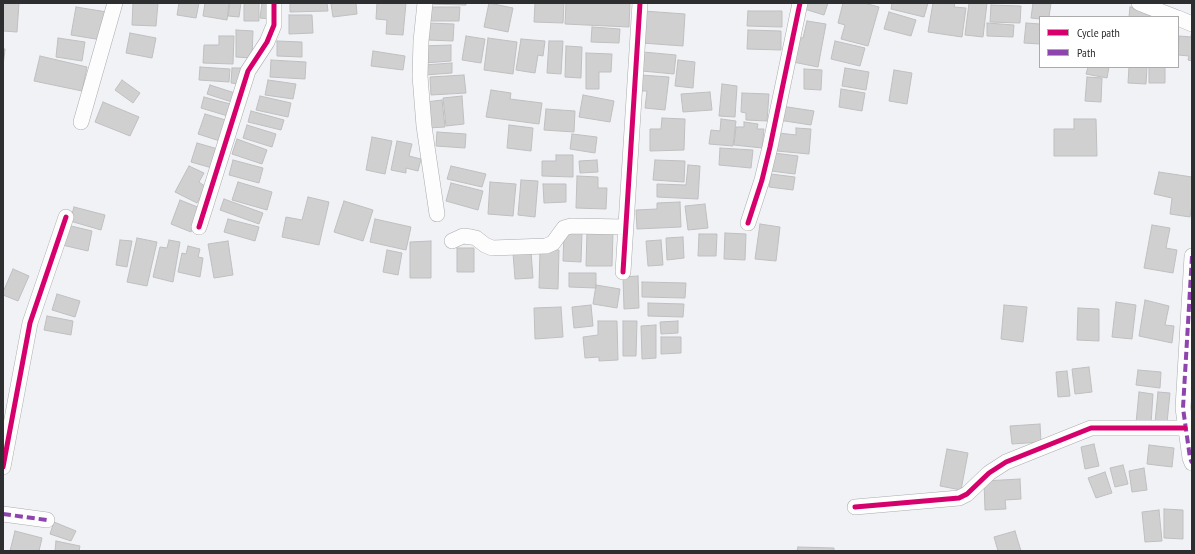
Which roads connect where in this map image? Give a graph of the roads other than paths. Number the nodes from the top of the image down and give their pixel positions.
1 (115, 3) edge
2 (274, 3) edge
3 (425, 3) edge
4 (640, 3) edge
5 (800, 3) edge
6 (1139, 3) edge
7 (1172, 16) edge
8 (1179, 18) edge
9 (1192, 24) edge
10 (81, 122) dead end
11 (437, 214) dead end
12 (66, 217) dead end
13 (748, 223) dead end
14 (626, 226) junction
15 (198, 227) dead end
16 (452, 241) dead end
17 (1192, 256) edge
18 (623, 272) dead end
19 (1189, 348) edge
20 (1185, 428) junction
21 (1192, 463) edge
22 (3, 468) edge
23 (855, 507) dead end
24 (3, 514) edge
25 (47, 520) dead end

1 - 10 street
2 - 15 street
3 - 11 street
4 - 14 street
5 - 13 street
6 - 7 street
8 - 9 street
12 - 22 street
14 - 16 street
14 - 18 street
17 - 19 street
19 - 20 street
20 - 21 street
20 - 23 street
24 - 25 street

